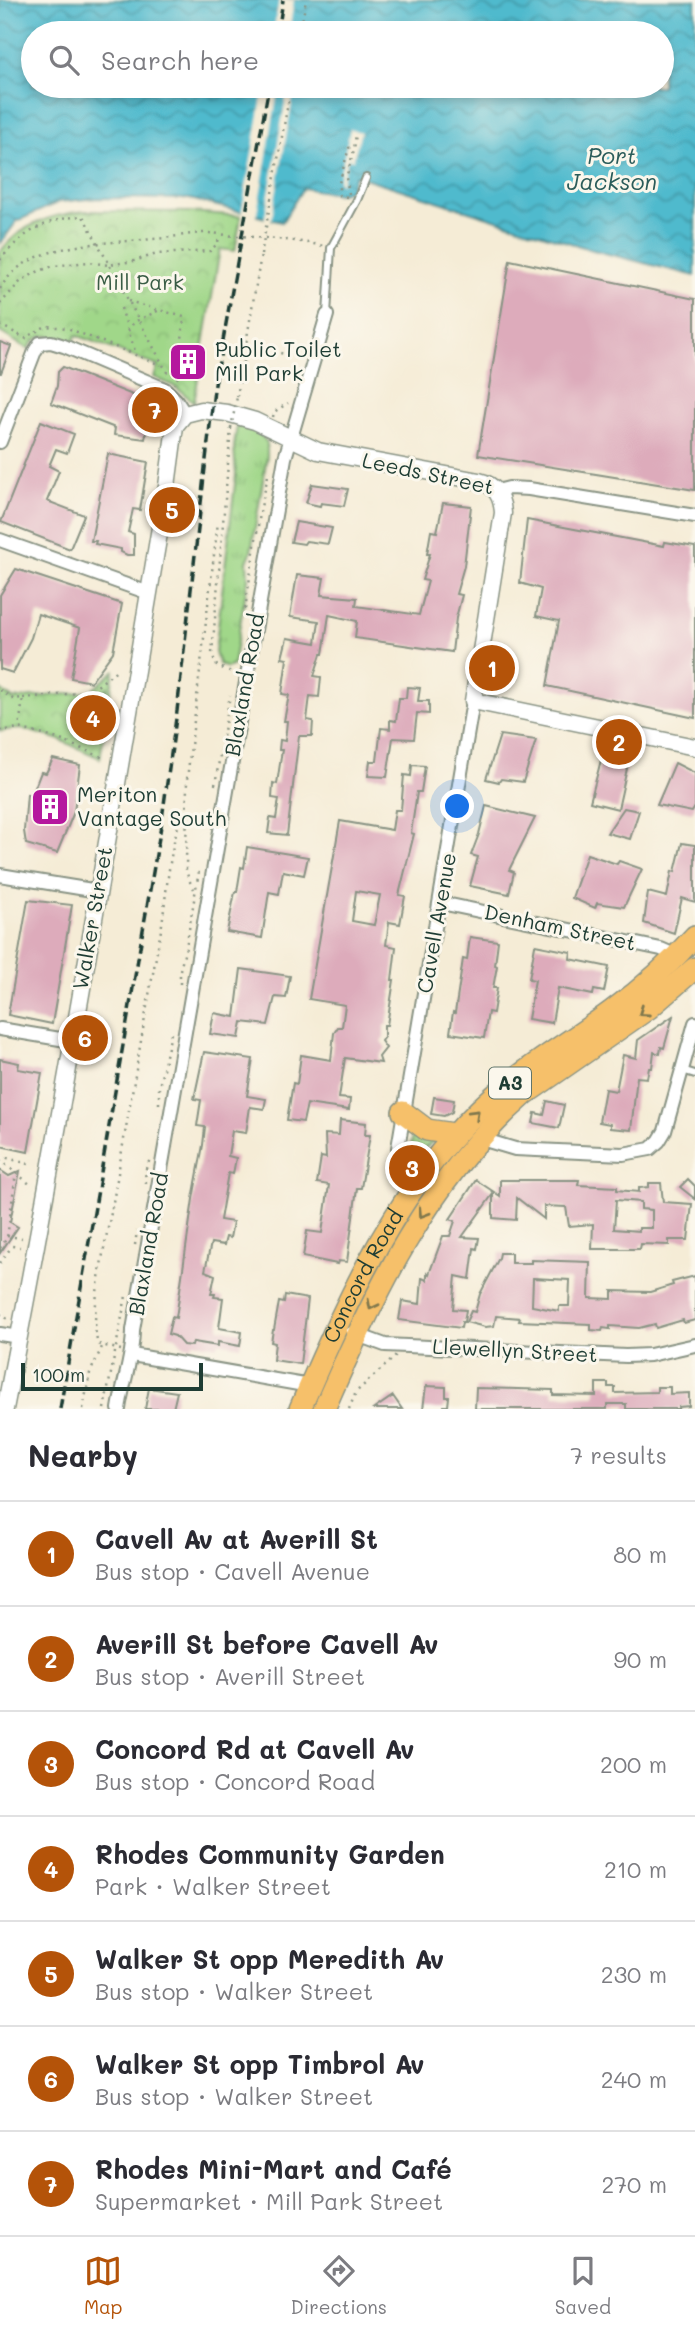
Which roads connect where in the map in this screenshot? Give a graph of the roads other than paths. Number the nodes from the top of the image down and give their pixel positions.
1 (366, 178) dead end
2 (327, 315) joint
3 (185, 415) junction
4 (289, 438) junction
5 (0, 442) edge
6 (498, 491) junction
7 (695, 516) edge
8 (0, 540) edge
9 (149, 593) junction
10 (473, 701) junction
11 (695, 747) edge
12 (0, 875) edge
13 (98, 891) junction
14 (441, 903) junction
15 (695, 936) edge
16 (677, 956) junction
17 (695, 968) edge
18 (695, 1023) edge
19 (0, 1029) edge
20 (72, 1041) junction
21 (689, 1072) edge
22 (403, 1112) junction
23 (454, 1134) junction
24 (478, 1138) junction
25 (398, 1149) dead end
26 (337, 1326) junction
27 (0, 1334) edge
28 (357, 1335) junction
29 (19, 1337) junction
30 (695, 1345) edge
31 (132, 1355) junction
32 (310, 1386) junction
33 (5, 1409) edge
34 (119, 1409) edge
35 (300, 1409) edge
36 (324, 1409) edge

1 - 2 lane, Blaxland Road
2 - 4 street, Blaxland Road
3 - 4 street
3 - 5 street
3 - 9 street, Walker Street
4 - 6 street, Leeds Street
4 - 31 street, Blaxland Road
6 - 7 street, Leeds Street
6 - 10 street, Cavell Avenue
8 - 9 street
9 - 13 street, Walker Street
10 - 11 street
10 - 14 street, Cavell Avenue
12 - 13 street
13 - 20 street, Walker Street
14 - 16 street, Denham Street
14 - 22 street, Cavell Avenue
15 - 16 highway, Concord Road / A3
23 -> 16 highway, Concord Road / A3
17 -> 24 highway, Concord Road / A3
18 - 21 street
19 - 20 street
20 - 29 street, Walker Street
21 - 24 street
22 - 23 highway
22 - 25 street, Cavell Avenue
23 - 26 highway, Concord Road / A3
24 -> 28 highway, Concord Road / A3
26 - 28 street, Llewellyn Street
26 - 32 highway, Concord Road / A3
27 - 29 street
28 - 30 street, Llewellyn Street
28 - 36 highway, Concord Road / A3
29 - 33 street, Walker Street
31 - 32 street
31 - 34 street, Blaxland Road
32 - 35 highway, Concord Road / A3

